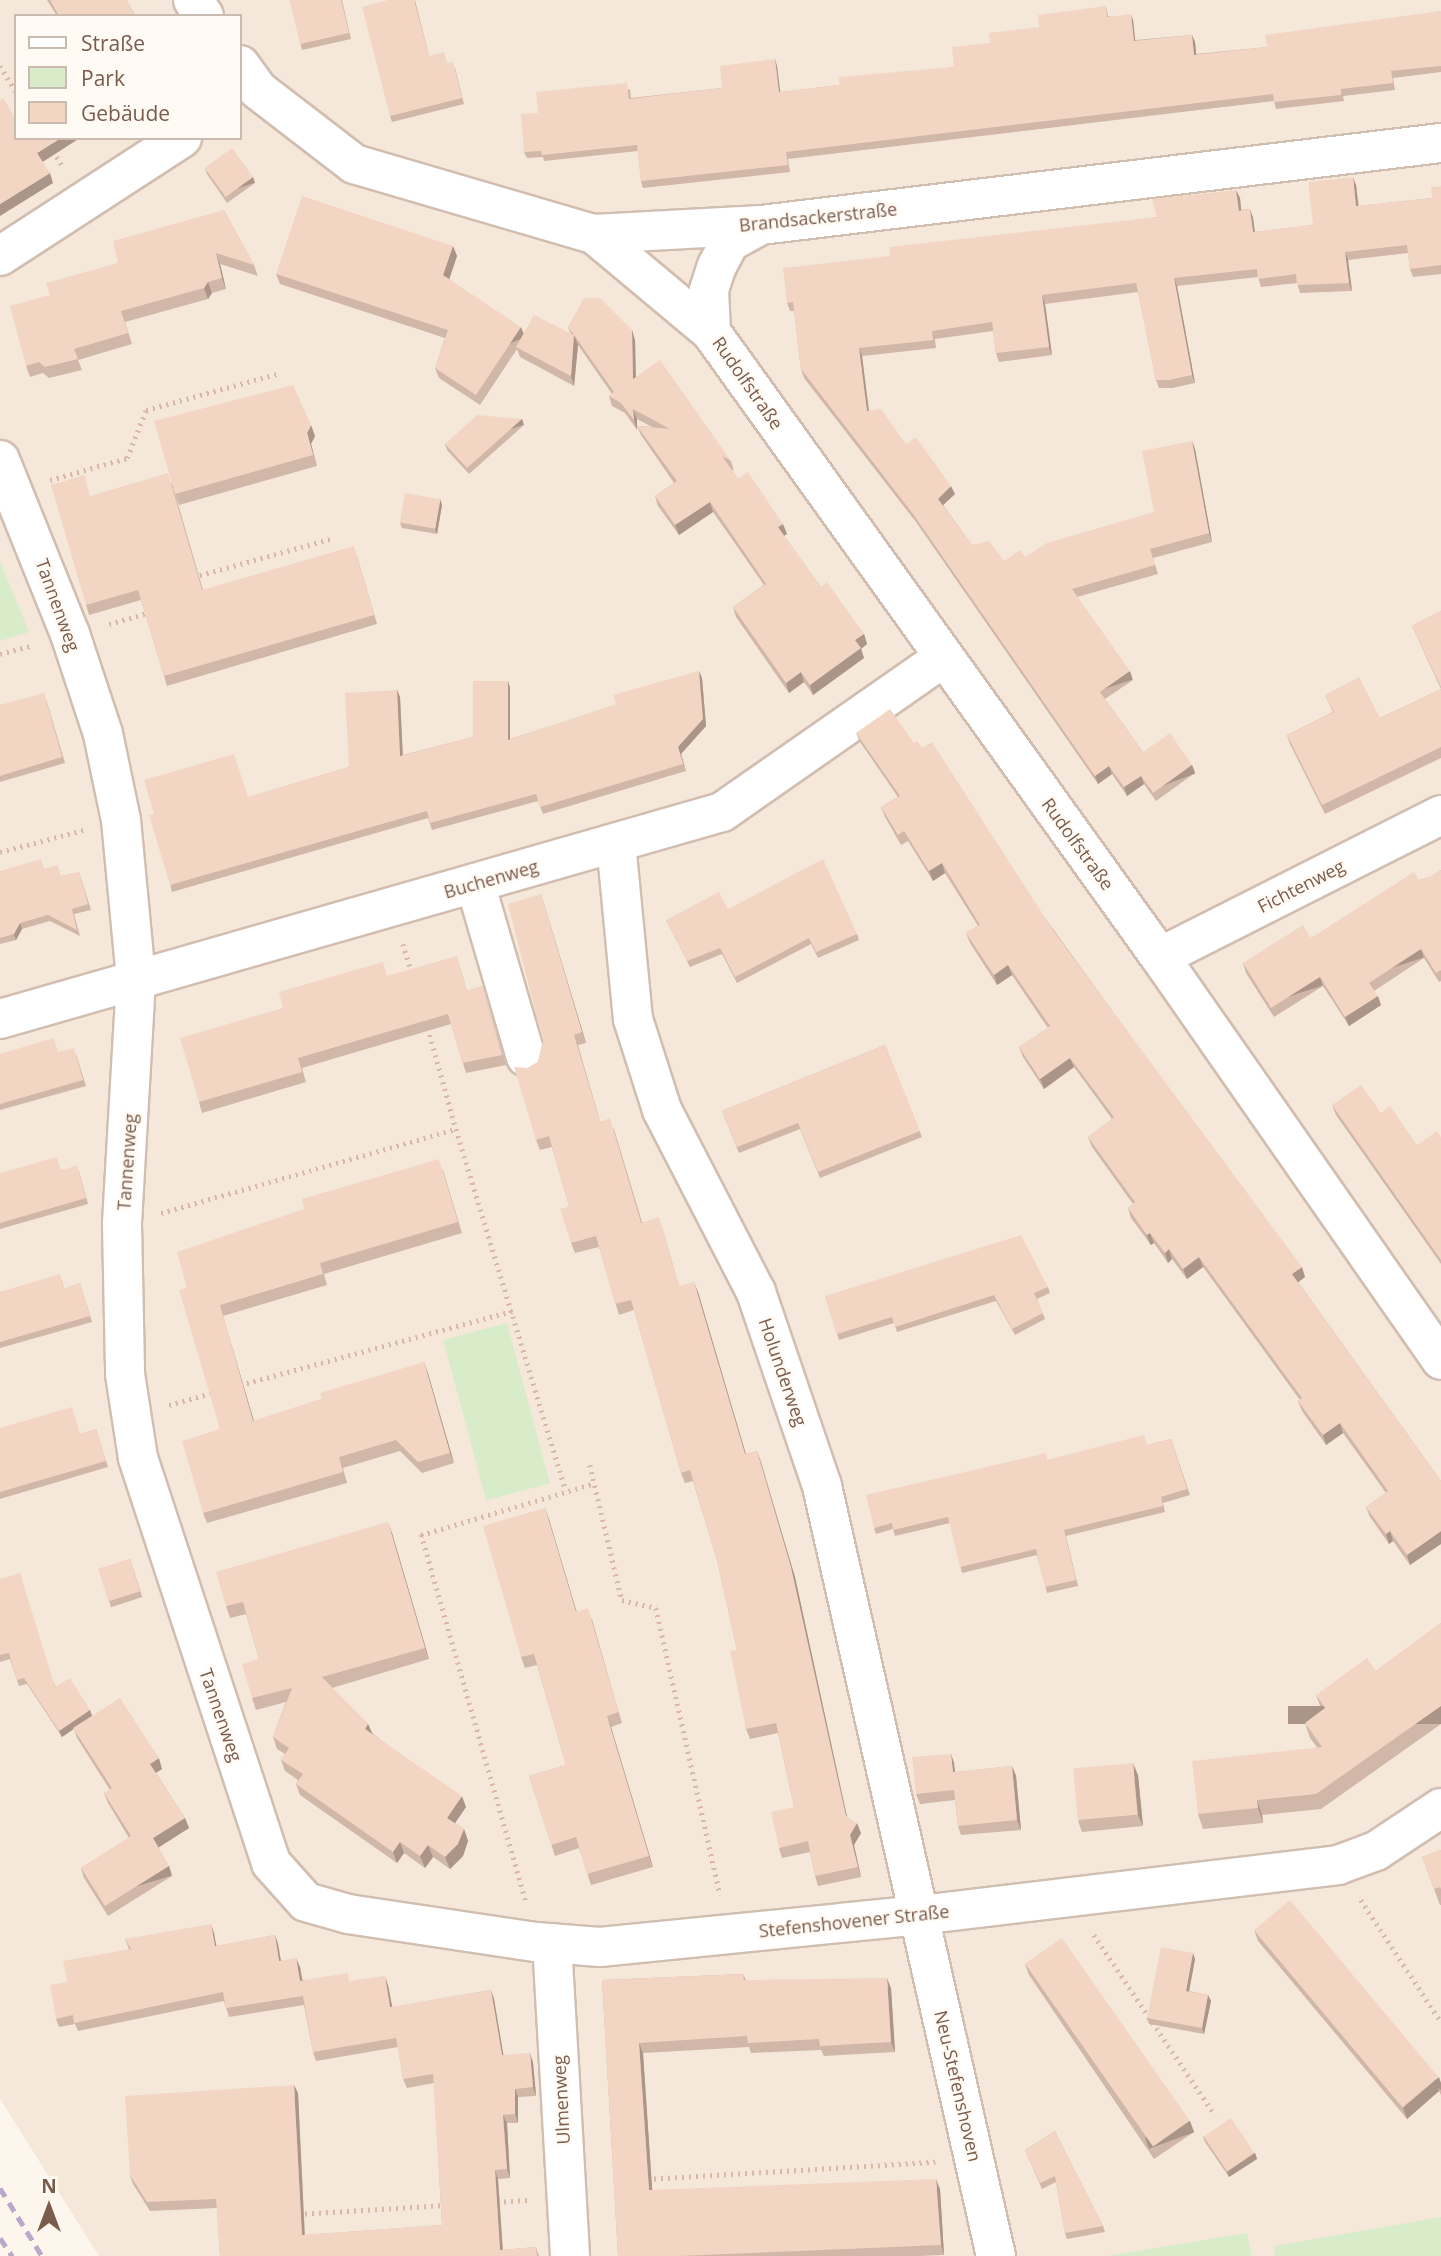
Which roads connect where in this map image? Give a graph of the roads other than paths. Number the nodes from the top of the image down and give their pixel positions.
1 (246, 86) edge
2 (179, 140) edge
3 (1441, 143) edge
4 (761, 225) junction
5 (594, 234) junction
6 (0, 256) edge
7 (711, 332) junction
8 (8, 475) edge
9 (943, 658) junction
10 (1441, 815) edge
11 (616, 843) junction
12 (475, 883) junction
13 (1160, 957) junction
14 (136, 980) junction
15 (0, 1019) edge
16 (526, 1056) dead end
17 (1441, 1360) edge
18 (1441, 1808) edge
19 (271, 1863) joint
20 (920, 1915) junction
21 (544, 1943) junction
22 (570, 2256) edge
23 (996, 2256) edge

1 - 5 street, Brandsackerstraße
2 - 6 street
3 - 4 street, Brandsackerstraße
4 - 5 street, Brandsackerstraße
4 - 7 street, Rudolfstraße
5 - 7 street, Rudolfstraße
7 - 9 street, Rudolfstraße
8 - 14 street, Tannenweg
9 - 11 street, Buchenweg
9 - 13 street, Rudolfstraße
10 - 13 street, Fichtenweg
11 - 12 street, Buchenweg
11 - 20 street, Holunderweg
12 - 14 street, Buchenweg
12 - 16 street
13 - 17 street, Rudolfstraße
14 - 15 street, Buchenweg
14 - 19 street, Tannenweg
18 - 20 street, Stefenshovener Straße
19 - 21 street, Stefenshovener Straße
20 - 21 street, Stefenshovener Straße
20 - 23 street, Neu-Stefenshoven
21 - 22 street, Ulmenweg

